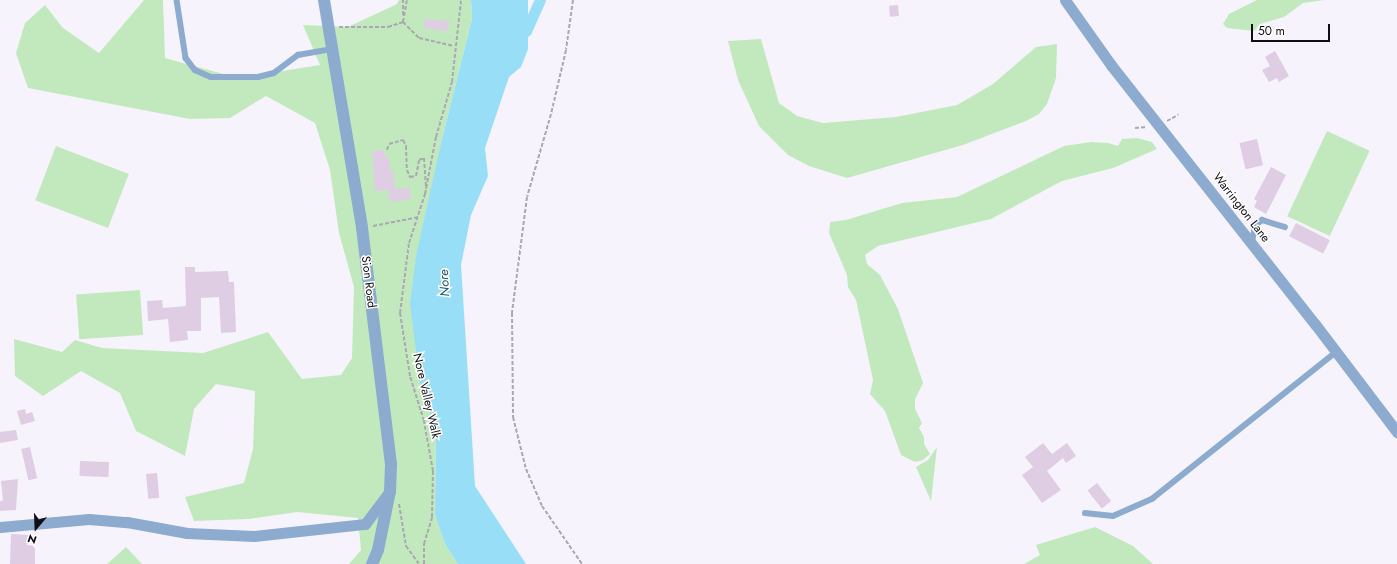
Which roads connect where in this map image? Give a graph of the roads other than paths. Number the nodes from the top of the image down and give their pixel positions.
1 (177, 0) edge
2 (324, 0) edge
3 (1065, 0) edge
4 (332, 49) junction
5 (1285, 227) dead end
6 (1252, 243) junction
7 (1336, 352) junction
8 (1397, 432) edge
9 (390, 491) junction
10 (1085, 513) dead end
11 (0, 527) edge
12 (372, 564) edge

1 - 4 lane
2 - 4 street, Sion Road
3 - 6 street, Warrington Lane
4 - 9 street, Sion Road
5 - 6 lane
6 - 7 street, Warrington Lane
7 - 8 street, Warrington Lane
7 - 10 lane
9 - 11 street
9 - 12 street, Sion Road

